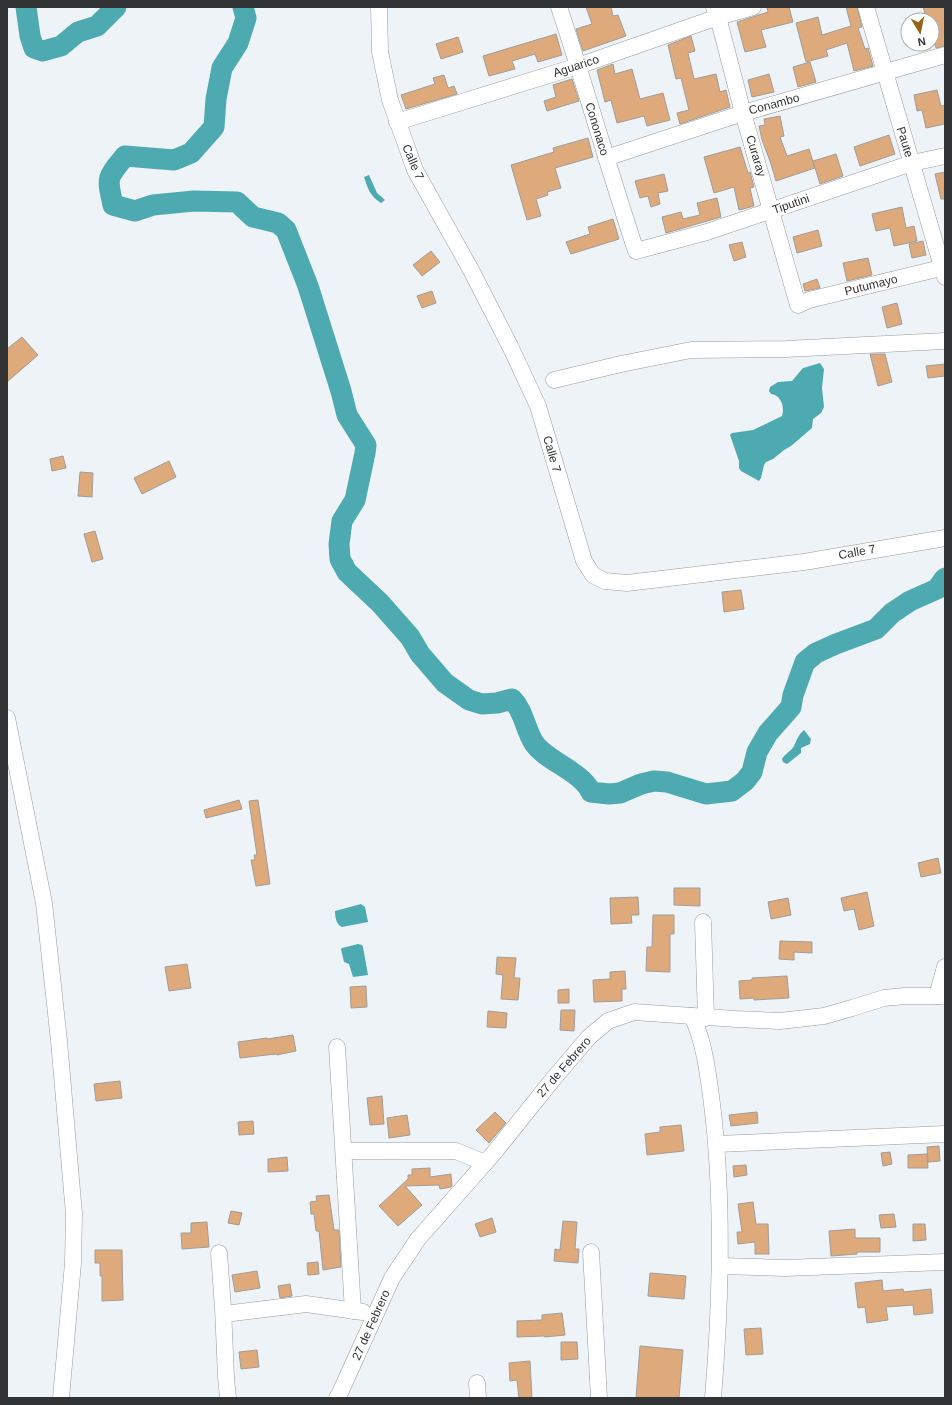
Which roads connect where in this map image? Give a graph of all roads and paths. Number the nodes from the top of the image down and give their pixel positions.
1 (379, 7) edge
2 (558, 7) edge
3 (753, 7) edge
4 (866, 7) edge
5 (716, 12) edge
6 (945, 55) edge
7 (578, 66) junction
8 (884, 74) junction
9 (743, 113) junction
10 (397, 122) junction
11 (945, 156) edge
12 (606, 158) junction
13 (912, 163) junction
14 (772, 210) junction
15 (636, 251) joint
16 (944, 271) edge
17 (798, 305) joint
18 (945, 341) edge
19 (554, 380) dead end
20 (945, 538) edge
21 (7, 718) edge
22 (703, 922) dead end
23 (945, 967) edge
24 (941, 996) edge
25 (699, 1017) junction
26 (337, 1047) dead end
27 (945, 1134) edge
28 (717, 1144) junction
29 (344, 1151) junction
30 (485, 1163) junction
31 (591, 1252) dead end
32 (219, 1253) dead end
33 (945, 1262) edge
34 (721, 1266) junction
35 (353, 1311) junction
36 (224, 1314) junction
37 (376, 1314) junction
38 (61, 1398) edge
39 (228, 1398) edge
40 (337, 1398) edge
41 (599, 1398) edge
42 (713, 1398) edge

1 - 10 street, Calle 7
2 - 7 street, Cononaco
3 - 5 street, Aguarico
4 - 8 street, Paute
5 - 7 street, Aguarico
5 - 9 street, Curaray
6 - 8 street, Conambo
7 - 10 street, Aguarico
7 - 12 street, Cononaco
8 - 9 street, Conambo
8 - 13 street, Paute
9 - 12 street, Conambo
9 - 14 street, Curaray
10 - 20 street, Calle 7
11 - 13 street, Tiputini
12 - 15 street, Cononaco
13 - 14 street, Tiputini
13 - 16 street, Paute
14 - 15 street, Tiputini
14 - 17 street, Curaray
16 - 17 street, Putumayo
18 - 19 street
21 - 38 street
22 - 25 street
23 - 24 street
24 - 25 street, 27 de Febrero
25 - 28 street
25 - 30 street, 27 de Febrero
26 - 29 street
27 - 28 street
28 - 34 street
29 - 30 street
29 - 35 street
30 - 37 street, 27 de Febrero
31 - 41 street
32 - 36 street
33 - 34 street
34 - 42 street
35 - 36 street
35 - 37 street
36 - 39 street
37 - 40 street, 27 de Febrero

